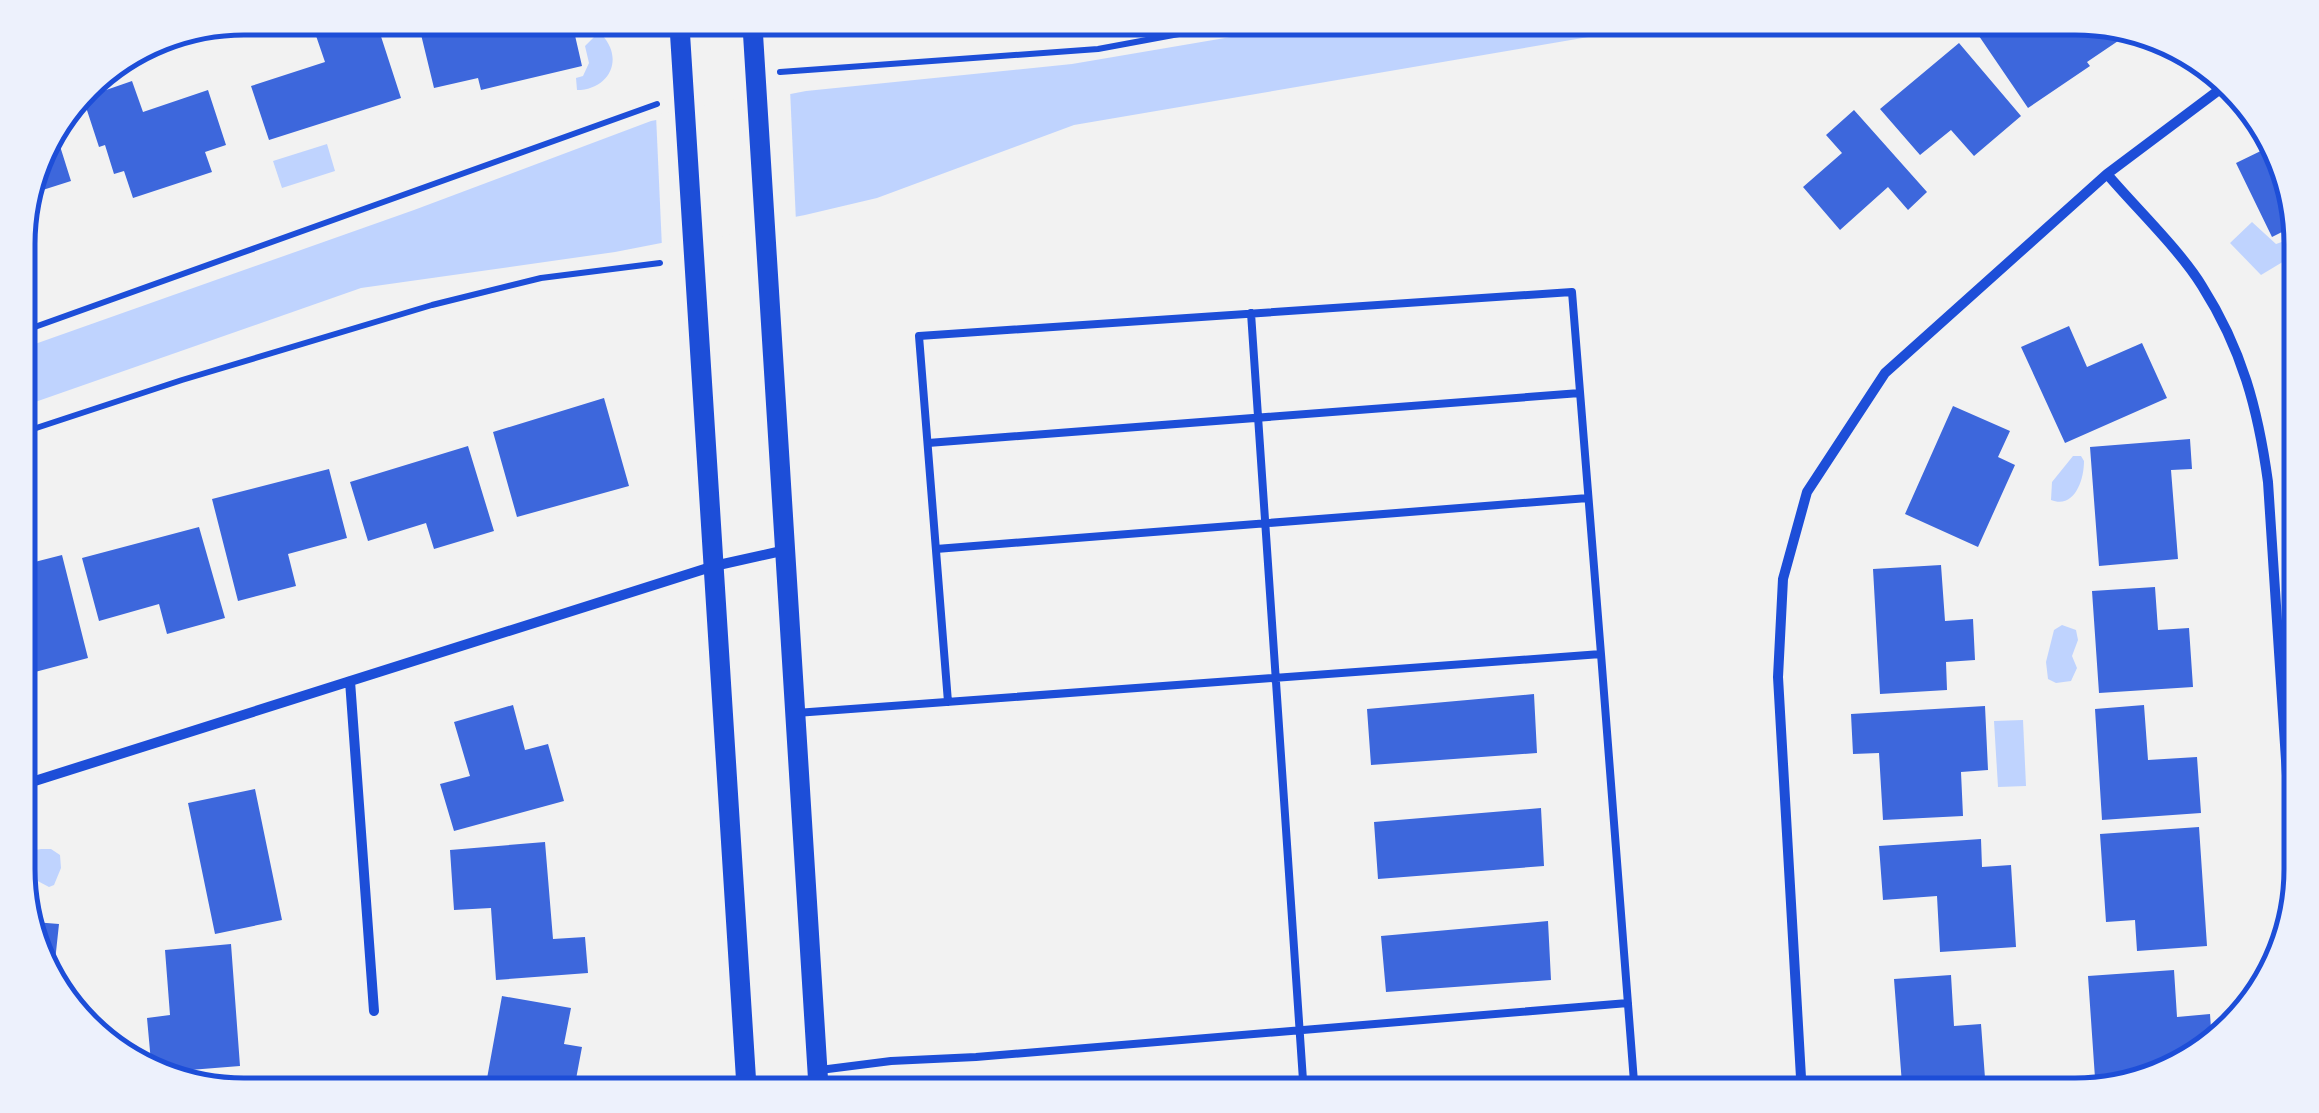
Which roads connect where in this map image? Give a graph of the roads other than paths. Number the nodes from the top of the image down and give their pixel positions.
1 (680, 35) edge
2 (756, 35) edge
3 (2218, 91) edge
4 (2107, 174) junction
5 (1251, 313) junction
6 (1580, 393) junction
7 (1257, 417) junction
8 (928, 443) junction
9 (1588, 498) junction
10 (1264, 523) junction
11 (936, 549) junction
12 (786, 550) junction
13 (714, 566) junction
14 (1602, 654) junction
15 (1274, 678) junction
16 (350, 681) junction
17 (948, 702) junction
18 (796, 713) junction
19 (2284, 729) edge
20 (35, 781) edge
21 (1628, 1002) junction
22 (374, 1011) dead end
23 (1299, 1029) junction
24 (817, 1071) junction
25 (747, 1078) edge
26 (817, 1078) edge
27 (1303, 1078) edge
28 (1633, 1078) edge
29 (1801, 1078) edge

1 - 13 main road
2 - 12 main road
3 - 4 street
4 - 19 street
4 - 29 street
5 - 6 lane
5 - 7 lane
5 - 8 lane
6 - 7 lane
6 - 9 lane
7 - 8 lane
7 - 10 lane
8 - 11 lane
9 - 10 lane
9 - 14 lane
10 - 11 lane
10 - 15 lane
11 - 17 lane
12 - 13 street
12 - 18 main road
13 - 16 street
13 - 25 main road
14 - 15 lane
14 - 21 lane
15 - 17 lane
15 - 23 lane
16 - 20 street
16 - 22 street
17 - 18 lane
18 - 24 main road
21 - 23 lane
21 - 28 lane
23 - 24 lane
23 - 27 lane
24 - 26 main road

